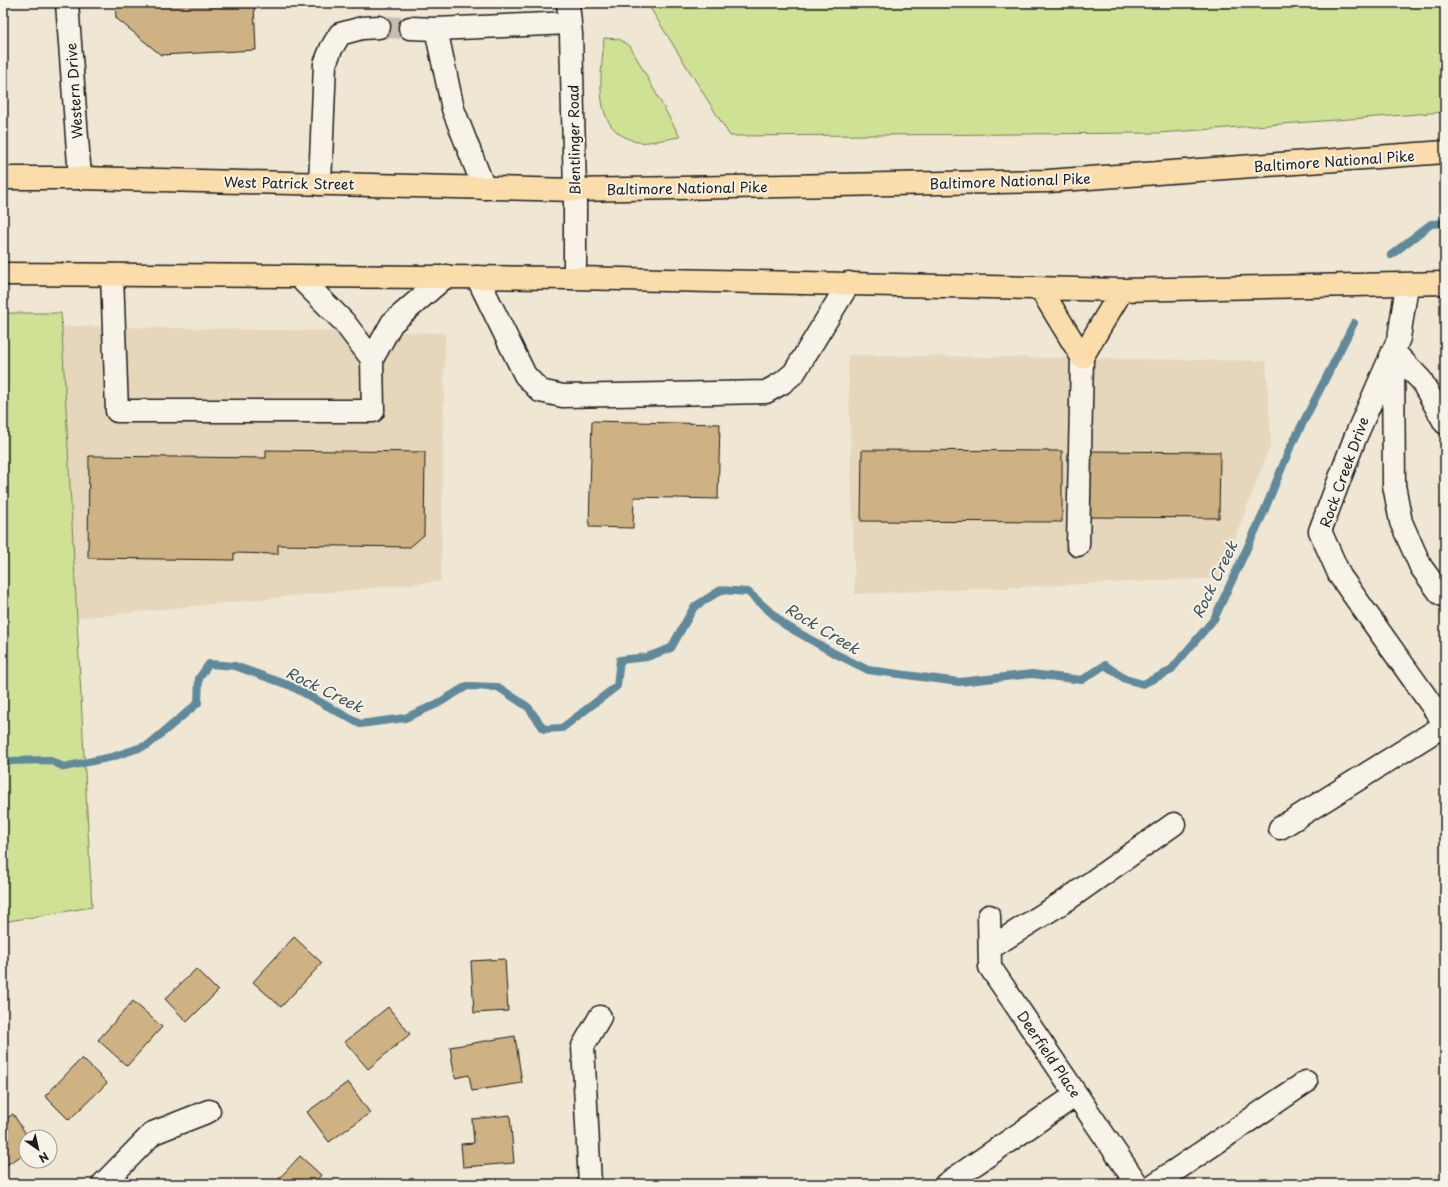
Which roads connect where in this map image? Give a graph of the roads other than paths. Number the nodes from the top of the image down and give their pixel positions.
1 (67, 3) edge
2 (569, 13) edge
3 (378, 27) tunnel mouth
4 (410, 28) tunnel mouth
5 (436, 29) junction
6 (1445, 152) edge
7 (3, 178) edge
8 (80, 178) junction
9 (320, 184) junction
10 (484, 188) junction
11 (575, 190) junction
12 (3, 274) edge
13 (112, 275) junction
14 (446, 276) junction
15 (299, 277) junction
16 (477, 277) junction
17 (575, 278) junction
18 (849, 283) junction
19 (1445, 283) edge
20 (1407, 285) junction
21 (1040, 288) junction
22 (1122, 290) junction
23 (1393, 351) junction
24 (1082, 357) junction
25 (372, 359) junction
26 (1445, 423) edge
27 (1078, 545) dead end
28 (1445, 596) edge
29 (1445, 725) edge
30 (1174, 824) dead end
31 (1280, 828) dead end
32 (989, 916) dead end
33 (990, 948) junction
34 (600, 1017) dead end
35 (1306, 1082) dead end
36 (1076, 1095) junction
37 (209, 1111) dead end
38 (103, 1184) edge
39 (590, 1184) edge
40 (946, 1184) edge
41 (1137, 1184) edge
42 (1155, 1184) edge

1 - 8 street, Western Drive
2 - 5 street
2 - 11 street, Blentlinger Road
3 - 9 street
4 - 5 street
5 - 10 street
6 - 11 main road, Baltimore National Pike
7 - 8 main road, West Patrick Street
8 - 9 main road, West Patrick Street
9 - 10 main road, West Patrick Street
10 - 11 main road, West Patrick Street
11 - 17 street, Blentlinger Road
12 - 13 main road
13 - 15 main road
13 - 25 street
14 - 15 main road
14 - 16 main road
14 - 25 street
15 - 25 street
16 - 17 main road
16 - 18 street
17 - 18 main road
18 - 21 main road
19 - 20 main road
20 - 22 main road
20 - 23 street, Rock Creek Drive
21 - 22 main road
21 - 24 main road
22 - 24 main road
23 - 26 street
23 - 28 street
23 - 29 street, Rock Creek Drive
24 - 27 street
29 - 31 street
30 - 33 street
32 - 33 street, Deerfield Place
33 - 36 street, Deerfield Place
34 - 39 street
35 - 42 street
36 - 40 street
36 - 41 street, Deerfield Place
37 - 38 street

